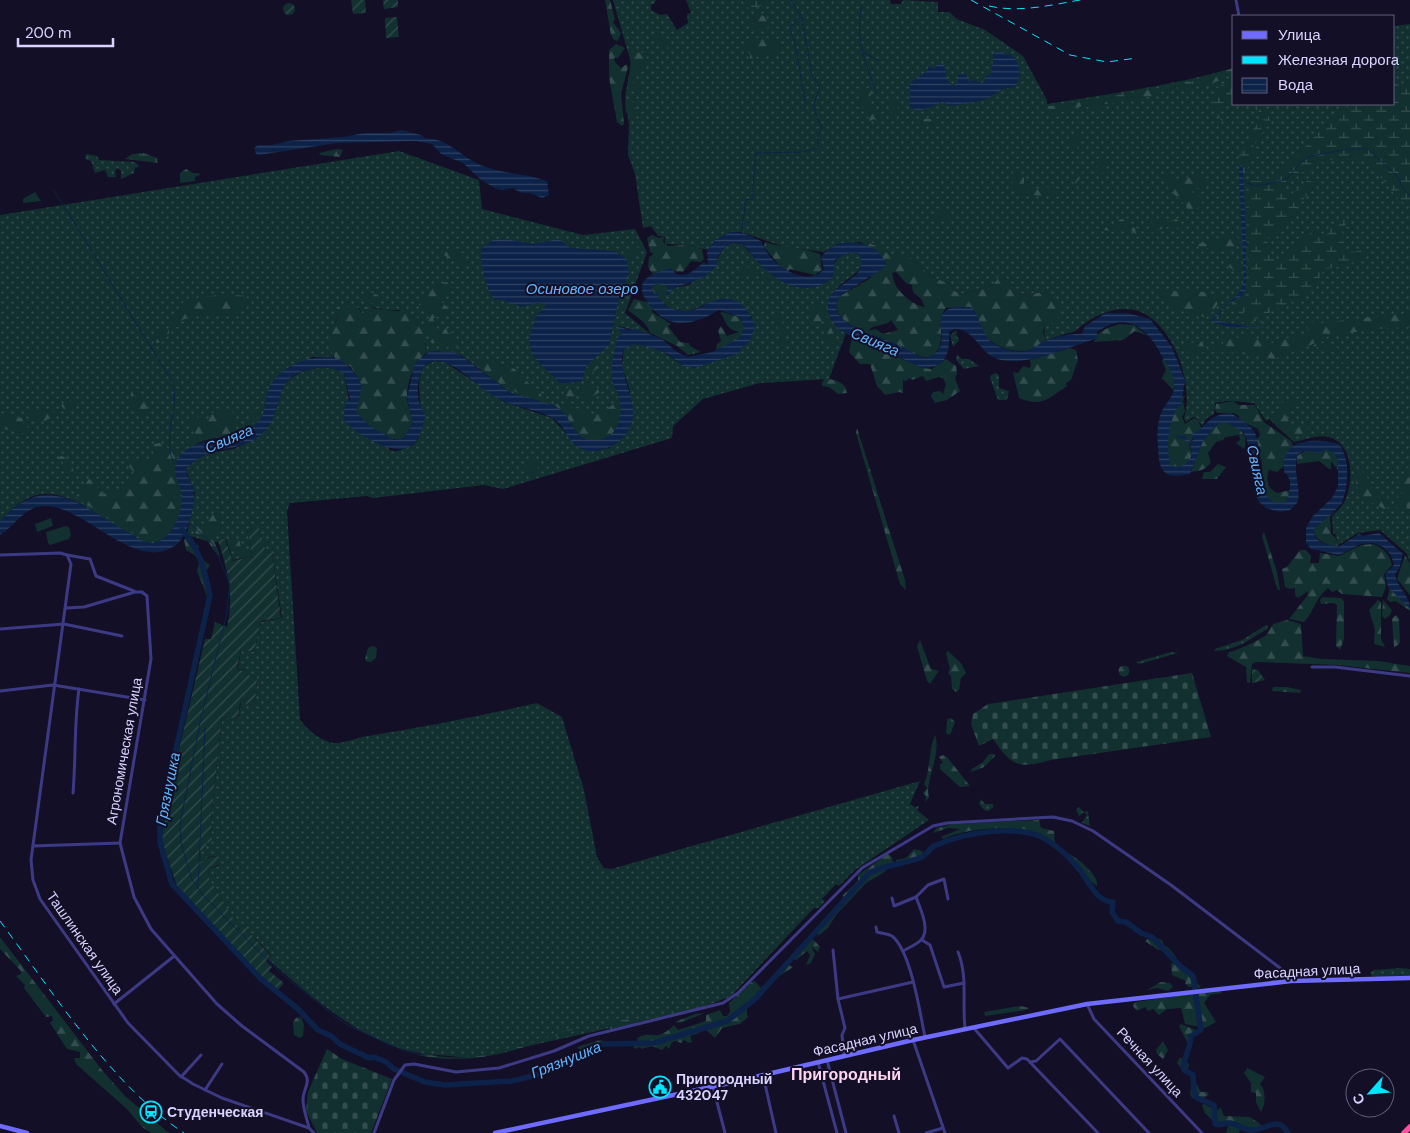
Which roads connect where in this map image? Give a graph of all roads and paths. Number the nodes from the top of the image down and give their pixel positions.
1 (1236, 0) edge
2 (1239, 15) edge
3 (67, 555) junction
4 (0, 556) edge
5 (135, 592) junction
6 (66, 608) junction
7 (64, 624) junction
8 (0, 629) edge
9 (122, 636) dead end
10 (1312, 667) dead end
11 (1410, 676) edge
12 (53, 685) junction
13 (79, 689) junction
14 (0, 691) edge
15 (145, 700) junction
16 (73, 792) dead end
17 (120, 843) junction
18 (33, 846) junction
19 (916, 896) junction
20 (892, 898) dead end
21 (948, 899) dead end
22 (876, 927) dead end
23 (922, 940) junction
24 (833, 950) dead end
25 (903, 951) junction
26 (958, 952) dead end
27 (173, 957) junction
28 (1410, 978) edge
29 (1291, 981) junction
30 (913, 982) junction
31 (964, 983) junction
32 (838, 999) junction
33 (114, 1004) junction
34 (1086, 1004) junction
35 (972, 1027) junction
36 (965, 1028) junction
37 (925, 1037) junction
38 (913, 1040) junction
39 (201, 1054) dead end
40 (844, 1055) junction
41 (827, 1060) junction
42 (818, 1062) junction
43 (1030, 1062) junction
44 (222, 1064) dead end
45 (763, 1075) junction
46 (182, 1077) junction
47 (713, 1086) junction
48 (205, 1090) junction
49 (894, 1116) dead end
50 (0, 1126) edge
51 (1410, 1127) edge
52 (309, 1128) junction
53 (943, 1128) junction
54 (27, 1133) edge
55 (314, 1133) edge
56 (374, 1133) edge
57 (495, 1133) edge
58 (725, 1133) edge
59 (776, 1133) edge
60 (837, 1133) edge
61 (846, 1133) edge
62 (899, 1133) edge
63 (926, 1133) edge
64 (945, 1133) edge
65 (1098, 1133) edge
66 (1149, 1133) edge
67 (1202, 1133) edge
68 (1404, 1133) edge

1 - 2 street
3 - 4 street
3 - 5 street
3 - 6 street, Ташлинская улица
5 - 6 street
5 - 15 street, Агрономическая улица
6 - 7 street, Ташлинская улица
7 - 8 street
7 - 9 street
7 - 12 street, Ташлинская улица
10 - 11 street
12 - 13 street
12 - 14 street
12 - 18 street, Ташлинская улица
13 - 15 street
13 - 16 street
15 - 17 street, Агрономическая улица
17 - 18 street
17 - 27 street, Агрономическая улица
18 - 33 street, Ташлинская улица
19 - 20 street
19 - 21 street
19 - 23 street
22 - 25 street
23 - 25 street
23 - 31 street
24 - 32 street
25 - 30 street
26 - 31 street
27 - 33 street
27 - 52 street, Агрономическая улица
28 - 29 main road, Фасадная улица
29 - 34 main road, Фасадная улица
29 - 56 street
30 - 32 street
30 - 37 street
31 - 36 street
32 - 40 street
33 - 46 street, Ташлинская улица
34 - 35 main road, Фасадная улица
34 - 67 street, Речная улица
35 - 36 main road, Фасадная улица
35 - 43 street
36 - 37 main road, Фасадная улица
37 - 38 main road, Фасадная улица
38 - 40 main road, Фасадная улица
38 - 53 street
39 - 46 street
40 - 41 main road, Фасадная улица
41 - 42 main road, Фасадная улица
41 - 61 street
42 - 45 main road, Фасадная улица
42 - 60 street
43 - 65 street
43 - 66 street
44 - 48 street
45 - 47 main road, Фасадная улица
45 - 59 street
46 - 48 street, Ташлинская улица
47 - 57 main road, Фасадная улица
47 - 58 street
48 - 52 street, Ташлинская улица
49 - 62 street
50 - 54 main road
51 - 68 highway
52 - 55 street, Ташлинская улица
53 - 63 street
53 - 64 street

